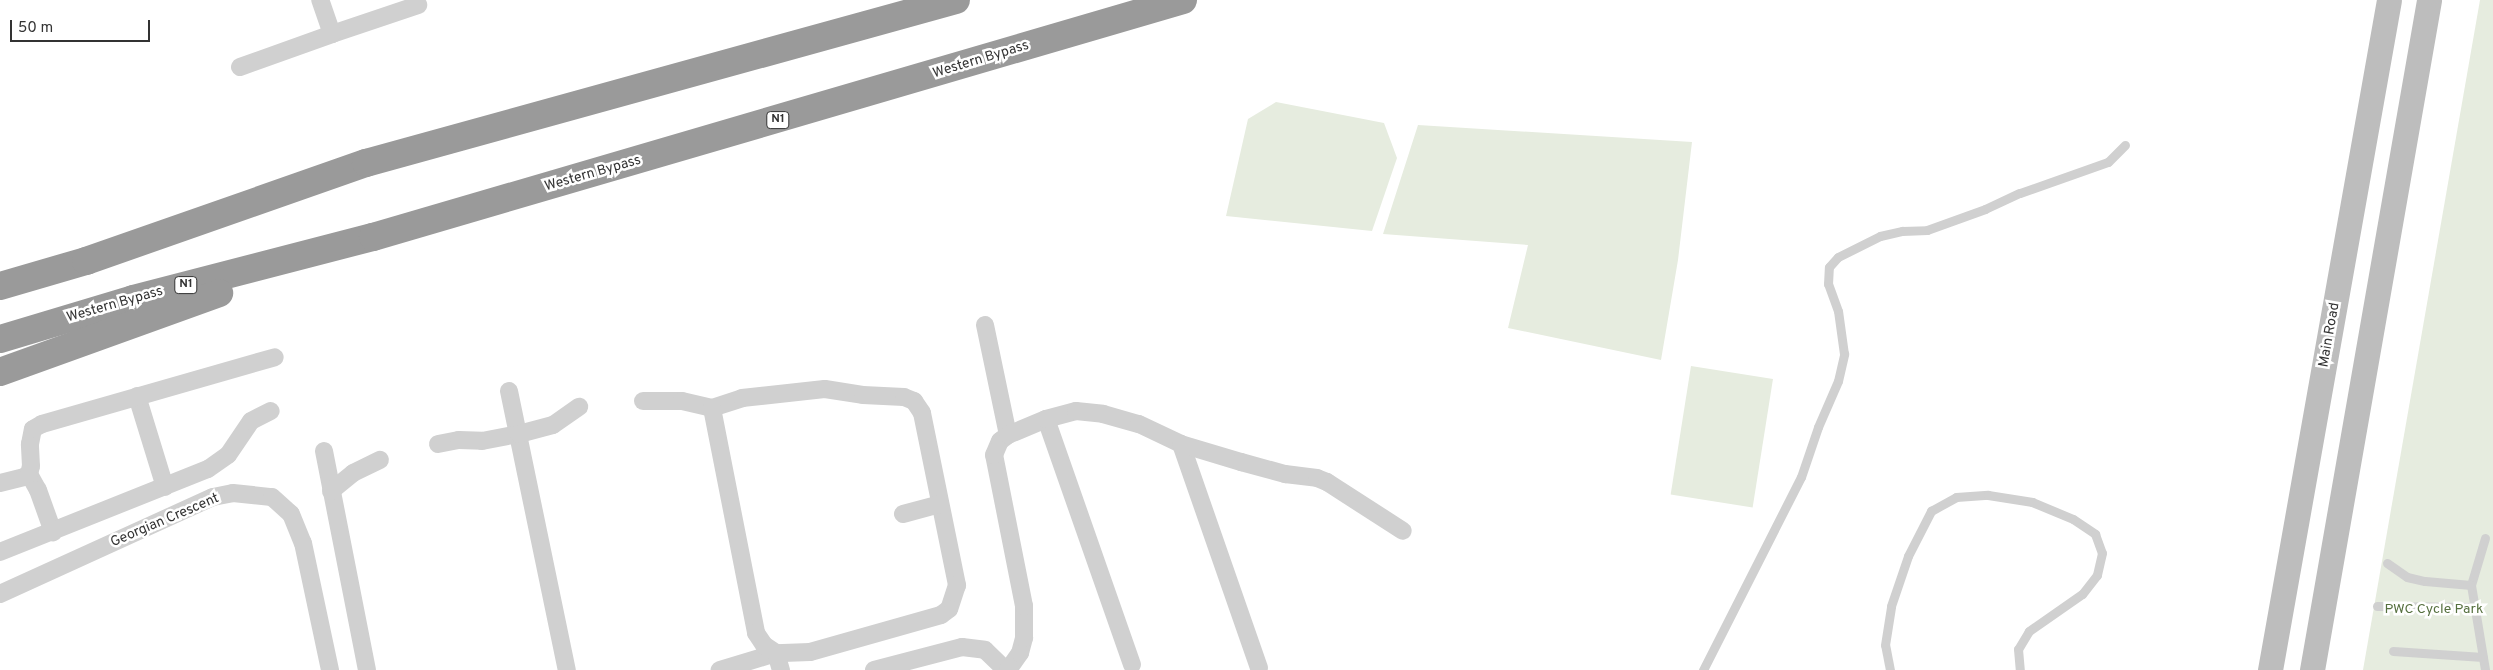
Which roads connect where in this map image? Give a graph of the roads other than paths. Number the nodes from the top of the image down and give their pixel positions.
1 (320, 0) edge
2 (956, 0) edge
3 (1183, 0) edge
4 (2388, 0) edge
5 (2429, 0) edge
6 (418, 5) dead end
7 (332, 34) junction
8 (240, 66) dead end
9 (2125, 145) dead end
10 (366, 163) junction
11 (373, 237) junction
12 (0, 268) edge
13 (0, 286) edge
14 (985, 325) dead end
15 (0, 339) edge
16 (275, 357) dead end
17 (0, 372) edge
18 (509, 391) dead end
19 (137, 396) junction
20 (643, 401) dead end
21 (579, 407) dead end
22 (712, 408) junction
23 (271, 412) dead end
24 (1046, 419) junction
25 (519, 434) junction
26 (1008, 435) junction
27 (438, 444) dead end
28 (1181, 444) junction
29 (324, 451) dead end
30 (380, 460) dead end
31 (29, 474) junction
32 (0, 483) edge
33 (165, 487) junction
34 (331, 491) junction
35 (940, 504) junction
36 (903, 514) dead end
37 (1403, 531) dead end
38 (53, 532) junction
39 (2485, 538) dead end
40 (0, 552) edge
41 (2387, 563) dead end
42 (2471, 585) junction
43 (0, 594) edge
44 (2378, 606) dead end
45 (2474, 607) junction
46 (2393, 651) dead end
47 (776, 653) junction
48 (2483, 657) junction
49 (1132, 664) dead end
50 (1259, 668) dead end
51 (330, 670) edge
52 (367, 670) edge
53 (567, 670) edge
54 (720, 670) edge
55 (781, 670) edge
56 (874, 670) edge
57 (1007, 670) edge
58 (1703, 670) edge
59 (1890, 670) edge
60 (2020, 670) edge
61 (2270, 670) edge
62 (2312, 670) edge
63 (2485, 670) edge

1 - 7 street
2 - 10 highway
3 - 11 highway, Western Bypass / N1
4 - 61 main road, Main Road
5 - 62 main road
6 - 7 street
7 - 8 street
9 - 58 lane
10 - 12 highway
10 - 13 highway
11 - 15 highway, Western Bypass / N1
11 - 17 highway
14 - 26 street
16 - 19 street
18 - 25 street
19 - 31 street
19 - 33 street
20 - 22 street
21 - 25 street
22 - 35 street
22 - 47 street
23 - 33 street
24 - 26 street
24 - 28 street
24 - 49 street
25 - 27 street
25 - 53 street
26 - 57 street
28 - 37 street
28 - 50 street
29 - 34 street
30 - 34 street
31 - 32 street
31 - 38 street
33 - 38 street
34 - 52 street
35 - 36 street
35 - 47 street
38 - 40 street
39 - 42 lane
41 - 42 lane
42 - 45 lane
43 - 51 street, Georgian Crescent
44 - 45 lane
45 - 48 lane
46 - 48 lane
47 - 54 street
47 - 55 street
48 - 63 lane
56 - 57 street
59 - 60 lane

